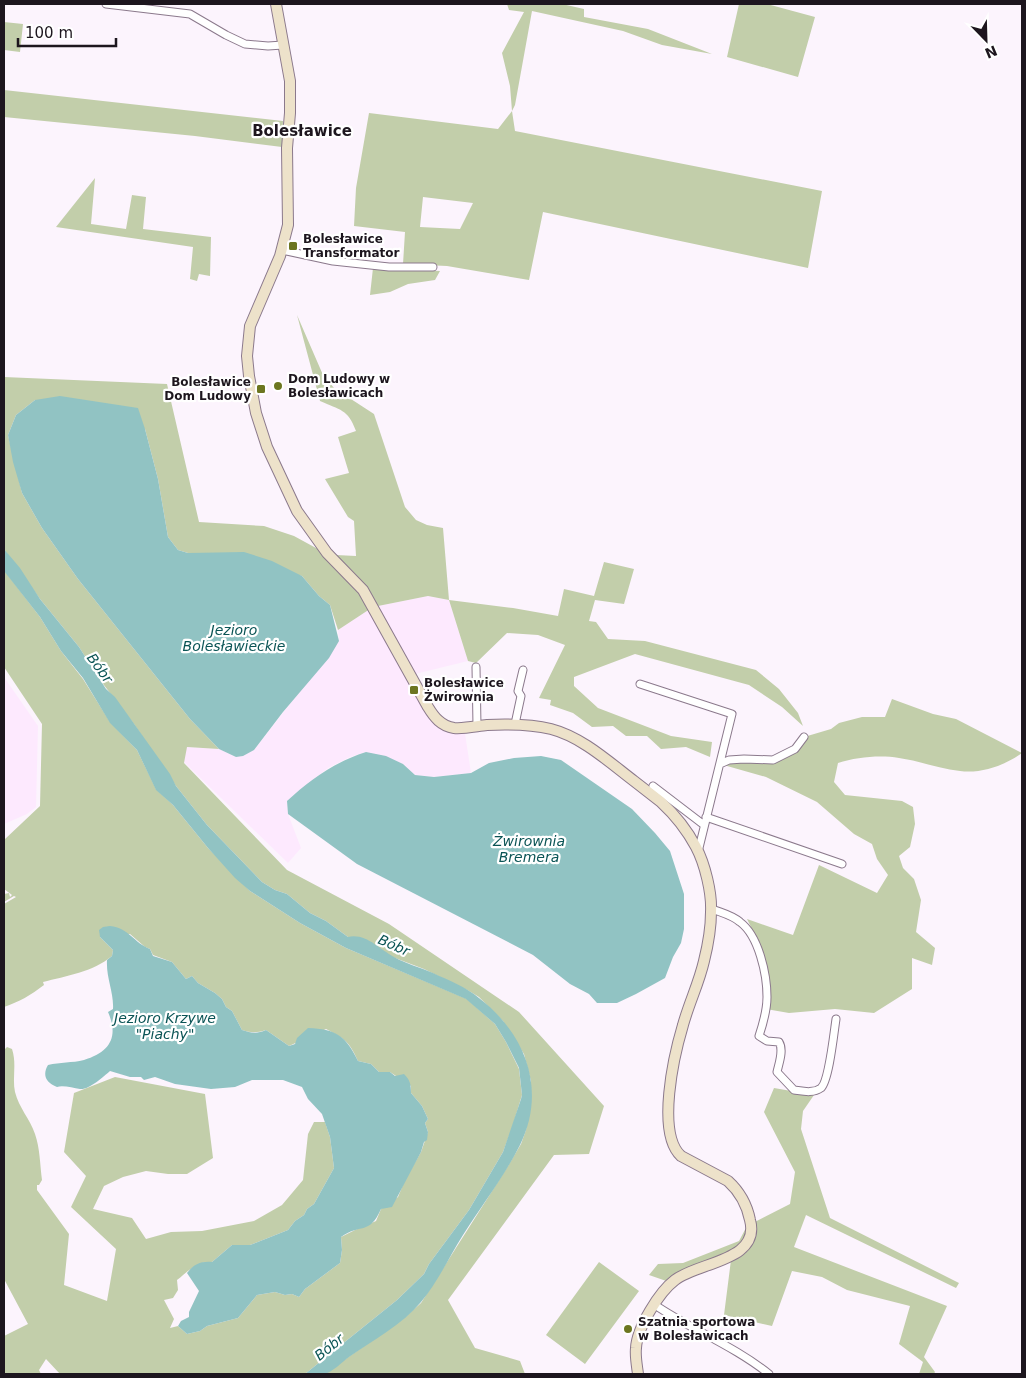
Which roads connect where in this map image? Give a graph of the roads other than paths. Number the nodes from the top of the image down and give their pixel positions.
1 (106, 4) edge
2 (276, 4) edge
3 (283, 45) junction
4 (282, 250) junction
5 (433, 268) dead end
6 (476, 667) dead end
7 (523, 670) dead end
8 (640, 684) dead end
9 (515, 724) junction
10 (476, 726) junction
11 (804, 737) dead end
12 (720, 764) junction
13 (653, 786) dead end
14 (706, 817) junction
15 (704, 825) junction
16 (698, 852) junction
17 (842, 864) dead end
18 (712, 909) junction
19 (836, 1019) dead end
20 (655, 1305) junction
21 (638, 1374) edge
22 (769, 1374) edge

1 - 3 street
2 - 3 street
3 - 4 street
4 - 5 street
4 - 10 street
6 - 10 street
7 - 9 street
8 - 12 street
9 - 10 street
9 - 16 street
11 - 12 street
12 - 14 street
13 - 15 street
14 - 15 street
14 - 17 street
15 - 16 street
16 - 18 street
18 - 19 street
18 - 20 street
20 - 21 street
20 - 22 street

